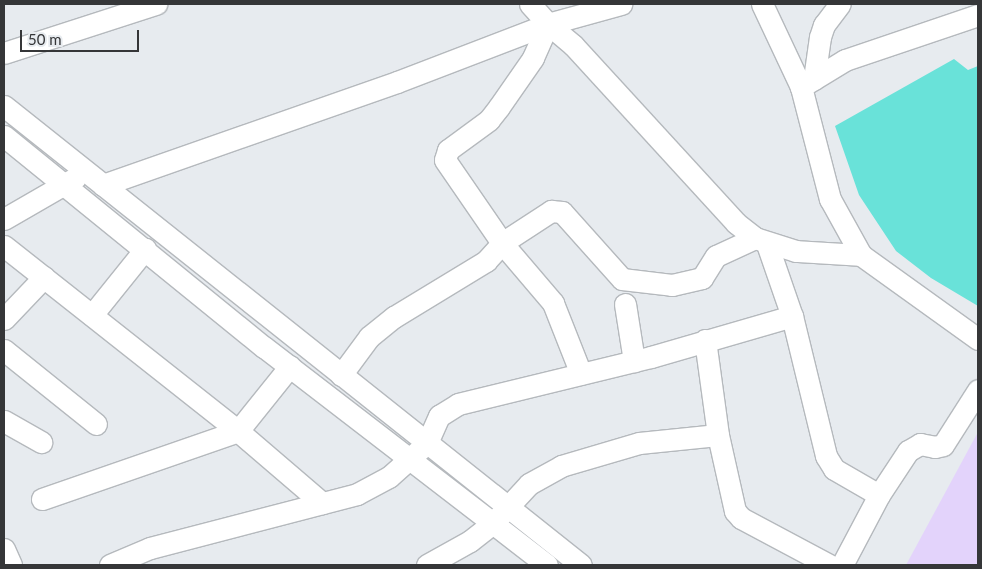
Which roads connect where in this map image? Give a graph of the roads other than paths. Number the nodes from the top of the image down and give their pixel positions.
1 (156, 4) edge
2 (530, 4) edge
3 (621, 4) edge
4 (762, 4) edge
5 (840, 4) edge
6 (978, 15) edge
7 (548, 24) junction
8 (4, 53) edge
9 (808, 83) junction
10 (4, 106) edge
11 (4, 136) edge
12 (86, 171) junction
13 (64, 184) junction
14 (103, 185) junction
15 (4, 219) edge
16 (761, 241) junction
17 (502, 243) junction
18 (4, 246) edge
19 (145, 249) junction
20 (861, 255) junction
21 (44, 277) junction
22 (624, 304) dead end
23 (92, 315) junction
24 (792, 316) junction
25 (4, 319) edge
26 (978, 339) edge
27 (705, 340) junction
28 (4, 350) edge
29 (634, 361) junction
30 (290, 366) junction
31 (580, 374) junction
32 (341, 375) junction
33 (978, 390) edge
34 (4, 421) edge
35 (96, 424) dead end
36 (238, 431) junction
37 (718, 435) junction
38 (41, 442) dead end
39 (427, 443) junction
40 (409, 458) junction
41 (879, 495) junction
42 (42, 499) dead end
43 (322, 503) junction
44 (507, 506) junction
45 (493, 524) junction
46 (4, 549) edge
47 (11, 565) edge
48 (110, 565) edge
49 (427, 565) edge
50 (547, 565) edge
51 (581, 565) edge
52 (829, 565) edge
53 (842, 565) edge

1 - 8 street
2 - 7 street
3 - 7 street
4 - 9 street
5 - 9 street
6 - 9 street
7 - 14 street
7 - 16 street
7 - 17 street
9 - 20 street
10 - 12 street
11 - 13 street
12 - 13 street
12 - 14 street
13 - 15 street
13 - 19 street
14 - 32 street
16 - 17 street
16 - 20 street
16 - 24 street
17 - 31 street
17 - 32 street
18 - 21 street
19 - 23 street
19 - 30 street
20 - 26 street
21 - 23 street
21 - 25 street
22 - 29 street
23 - 36 street
24 - 27 street
24 - 41 street
27 - 29 street
27 - 37 street
28 - 35 street
29 - 31 street
30 - 36 street
30 - 40 street
31 - 39 street
32 - 39 street
33 - 41 street
34 - 38 street
36 - 42 street
36 - 43 street
37 - 44 street
37 - 52 street
39 - 40 street
39 - 44 street
40 - 43 street
40 - 45 street
41 - 53 street
43 - 48 street
44 - 45 street
44 - 51 street
45 - 49 street
45 - 50 street
46 - 47 street

